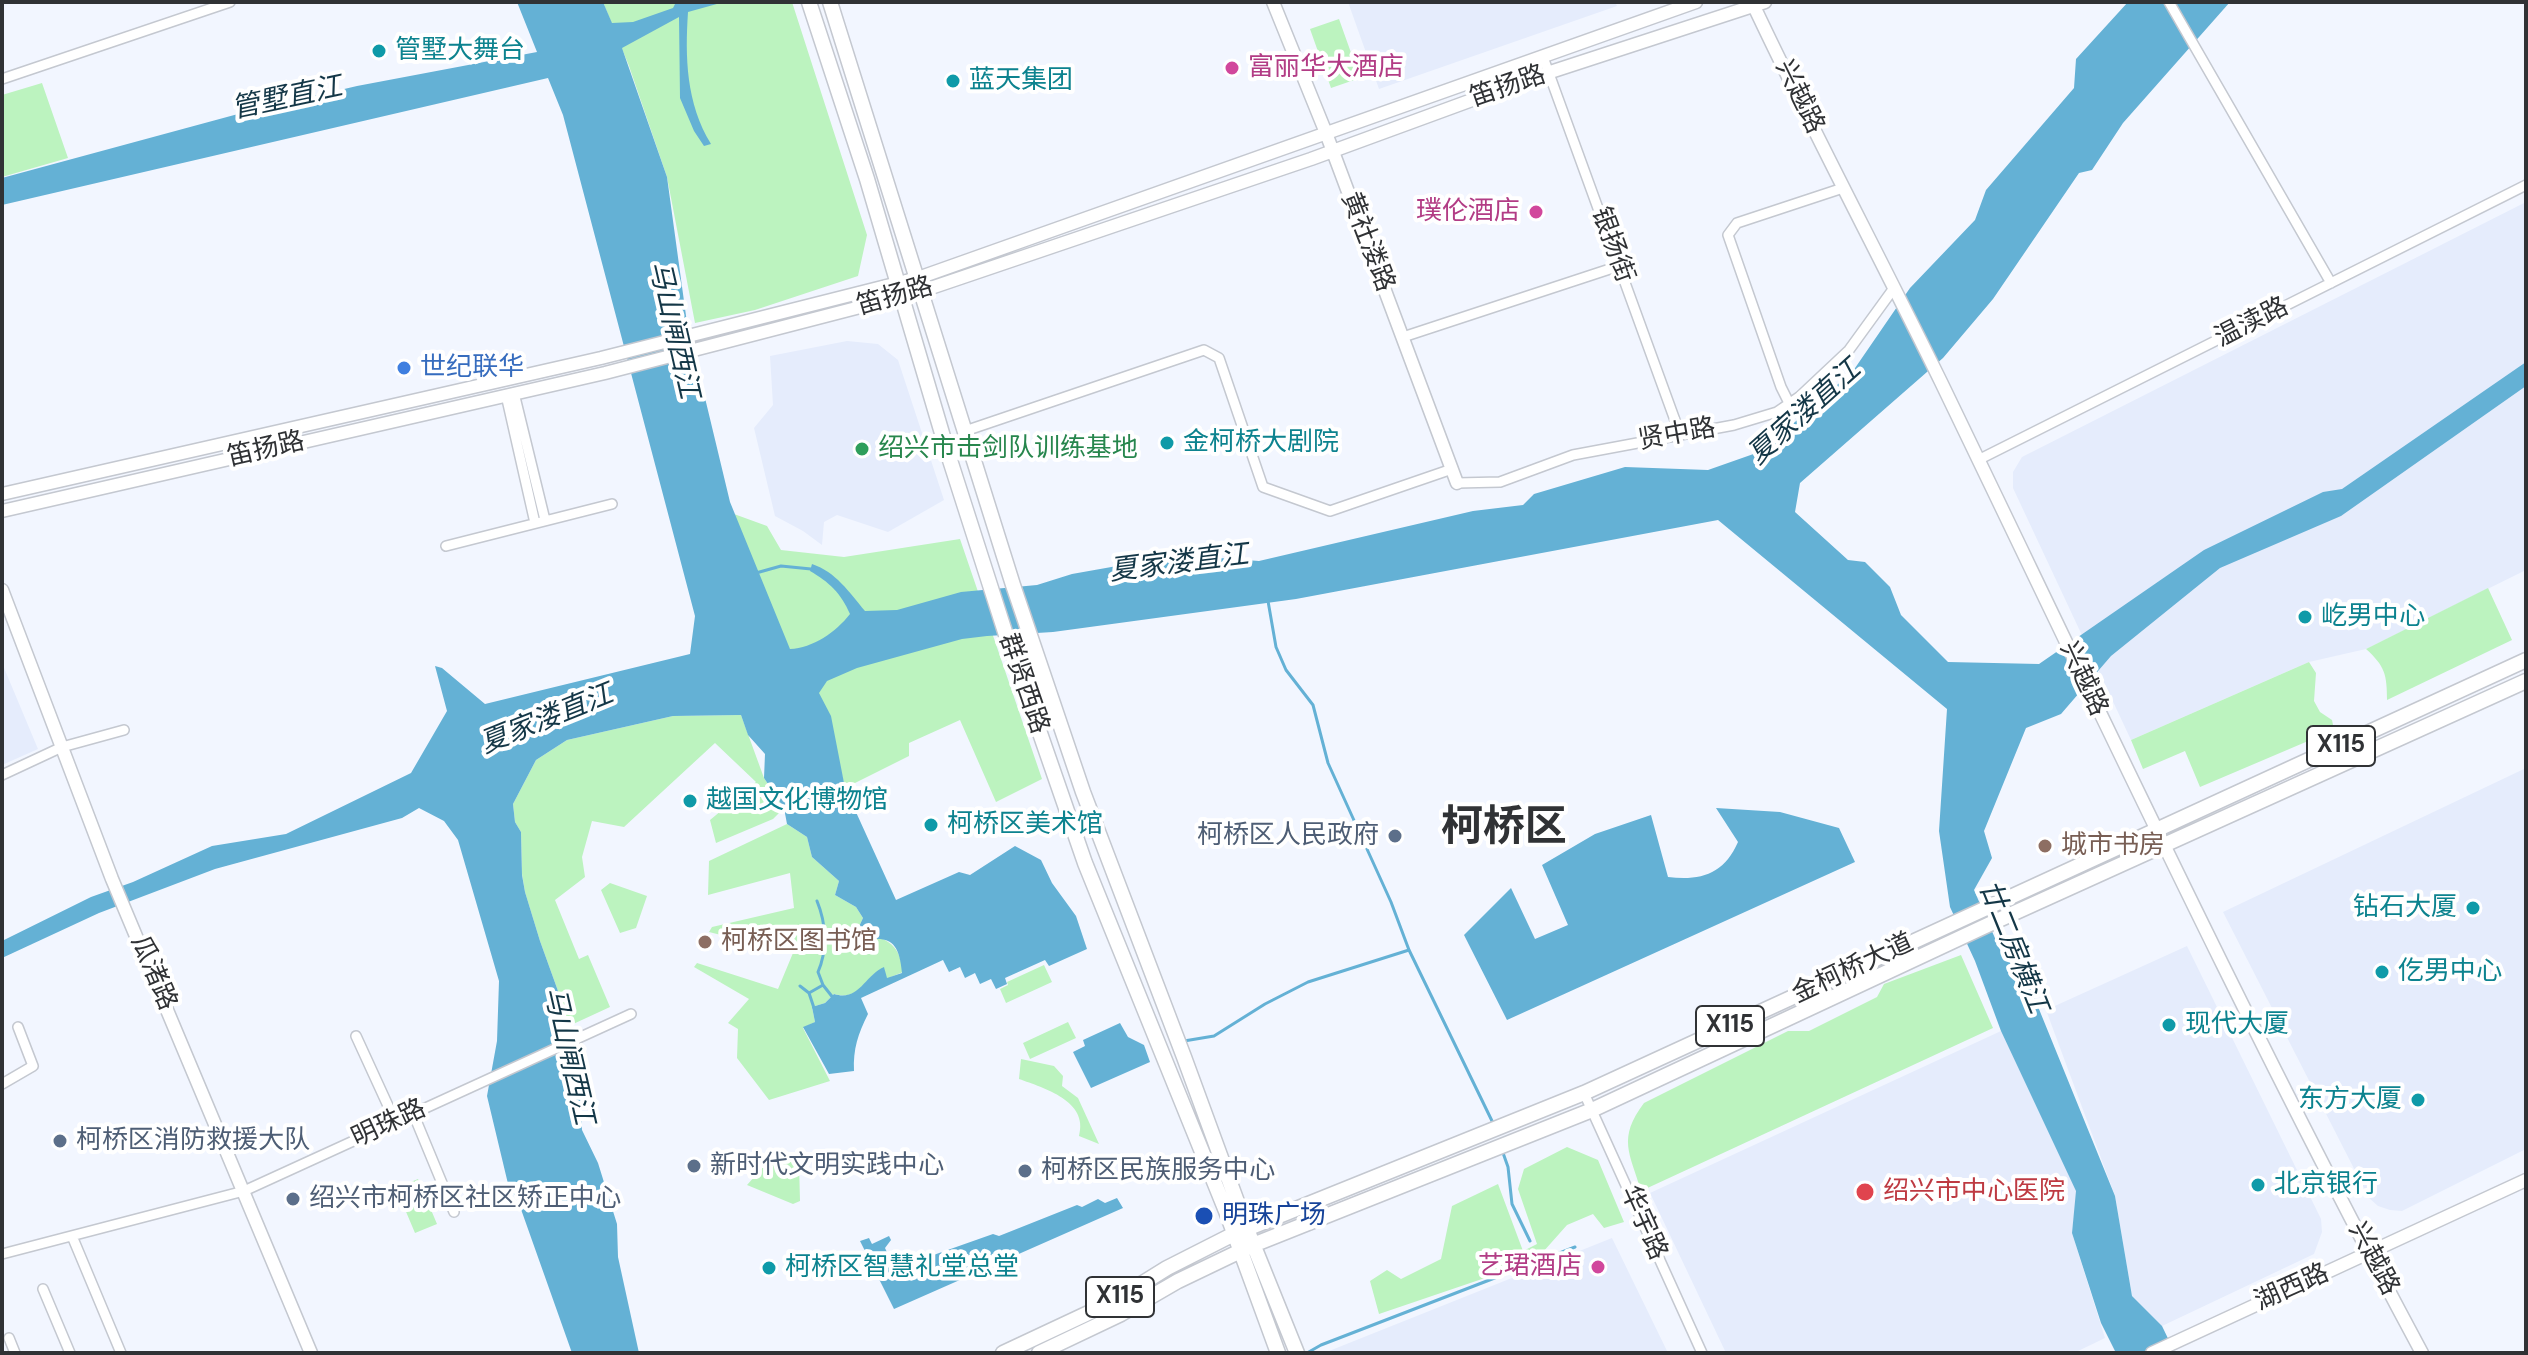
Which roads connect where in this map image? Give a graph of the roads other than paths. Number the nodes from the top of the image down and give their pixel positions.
1 (230, 2) edge
2 (809, 2) edge
3 (830, 2) edge
4 (1273, 2) edge
5 (1696, 2) edge
6 (2169, 2) edge
7 (1757, 3) edge
8 (1543, 57) junction
9 (1548, 73) junction
10 (2, 79) edge
11 (1326, 133) junction
12 (1333, 151) junction
13 (2526, 185) edge
14 (1843, 188) junction
15 (1619, 266) junction
16 (2331, 283) junction
17 (920, 284) junction
18 (899, 290) junction
19 (1896, 291) junction
20 (1403, 337) junction
21 (510, 394) junction
22 (1789, 403) junction
23 (965, 431) junction
24 (1680, 434) junction
25 (1978, 460) junction
26 (1452, 469) junction
27 (1457, 483) joint
28 (2, 494) edge
29 (612, 504) dead end
30 (2, 511) edge
31 (540, 521) junction
32 (446, 546) dead end
33 (2, 590) edge
34 (2526, 660) edge
35 (2526, 681) edge
36 (124, 730) dead end
37 (62, 747) junction
38 (2, 775) edge
39 (2156, 832) junction
40 (2163, 846) junction
41 (1990, 915) junction
42 (631, 1014) dead end
43 (18, 1027) dead end
44 (356, 1036) dead end
45 (2, 1084) edge
46 (1584, 1093) junction
47 (1592, 1110) junction
48 (413, 1113) junction
49 (395, 1121) junction
50 (2526, 1180) edge
51 (244, 1191) junction
52 (454, 1212) dead end
53 (1240, 1232) junction
54 (72, 1236) junction
55 (1247, 1249) junction
56 (2, 1254) edge
57 (2369, 1254) junction
58 (43, 1289) dead end
59 (9, 1338) dead end
60 (1296, 1349) edge
61 (15, 1353) edge
62 (70, 1353) edge
63 (121, 1353) edge
64 (311, 1353) edge
65 (1003, 1353) edge
66 (1039, 1353) edge
67 (1278, 1353) edge
68 (1702, 1353) edge
69 (2152, 1353) edge
70 (2422, 1353) edge

1 - 10 street
2 - 18 main road, 群贤西路
3 - 17 main road, 群贤西路
4 - 11 street, 黄社溇路
5 - 8 street, 笛扬路
6 - 16 street
7 - 9 street, 笛扬路
7 - 14 street, 兴越路
8 - 9 street, 银扬街
8 - 11 street, 笛扬路
9 - 12 street, 笛扬路
9 - 15 street, 银扬街
11 - 12 street, 黄社溇路
11 - 17 street, 笛扬路
12 - 17 street, 笛扬路
12 - 20 street, 黄社溇路
13 - 16 street, 温渎路
14 - 19 street, 兴越路
14 - 22 street
15 - 20 street
15 - 24 street, 银扬街
16 - 25 street, 温渎路
17 - 18 street, 笛扬路
17 - 23 main road, 群贤西路
18 - 21 street, 笛扬路
18 - 28 street, 笛扬路
18 - 53 main road, 群贤西路
19 - 22 street, 贤中路
19 - 25 street, 兴越路
20 - 26 street, 黄社溇路
21 - 30 street, 笛扬路
21 - 31 street
22 - 24 street, 贤中路
23 - 26 street
23 - 53 main road, 群贤西路
24 - 27 street, 贤中路
25 - 39 street, 兴越路
26 - 27 street, 黄社溇路
29 - 31 street
31 - 32 street
33 - 37 street, 瓜渚路
34 - 39 main road, 金柯桥大道 / X115
35 - 40 main road, 金柯桥大道 / X115
36 - 37 street
37 - 38 street
37 - 51 street, 瓜渚路
39 - 40 street, 兴越路
39 - 41 main road, 金柯桥大道 / X115
40 - 41 main road, 金柯桥大道 / X115
40 - 57 street, 兴越路
41 - 46 main road, 金柯桥大道 / X115
41 - 47 main road, 金柯桥大道 / X115
42 - 48 street, 明珠路
43 - 45 street
44 - 49 street
46 - 47 street, 华宇路
46 - 53 main road, 金柯桥大道 / X115
47 - 55 main road, 金柯桥大道 / X115
47 - 68 street, 华宇路
48 - 49 street, 明珠路
48 - 52 street
49 - 51 street, 明珠路
50 - 57 street, 湖西路
51 - 54 street, 明珠路
51 - 64 street, 瓜渚路
53 - 55 main road, 群贤西路
53 - 65 main road, 金柯桥大道 / X115
54 - 56 street, 明珠路
54 - 63 street
55 - 60 main road, 群贤西路
55 - 66 main road, 金柯桥大道 / X115
55 - 67 main road, 群贤西路
57 - 69 street, 湖西路
57 - 70 street, 兴越路
58 - 62 street
59 - 61 street

